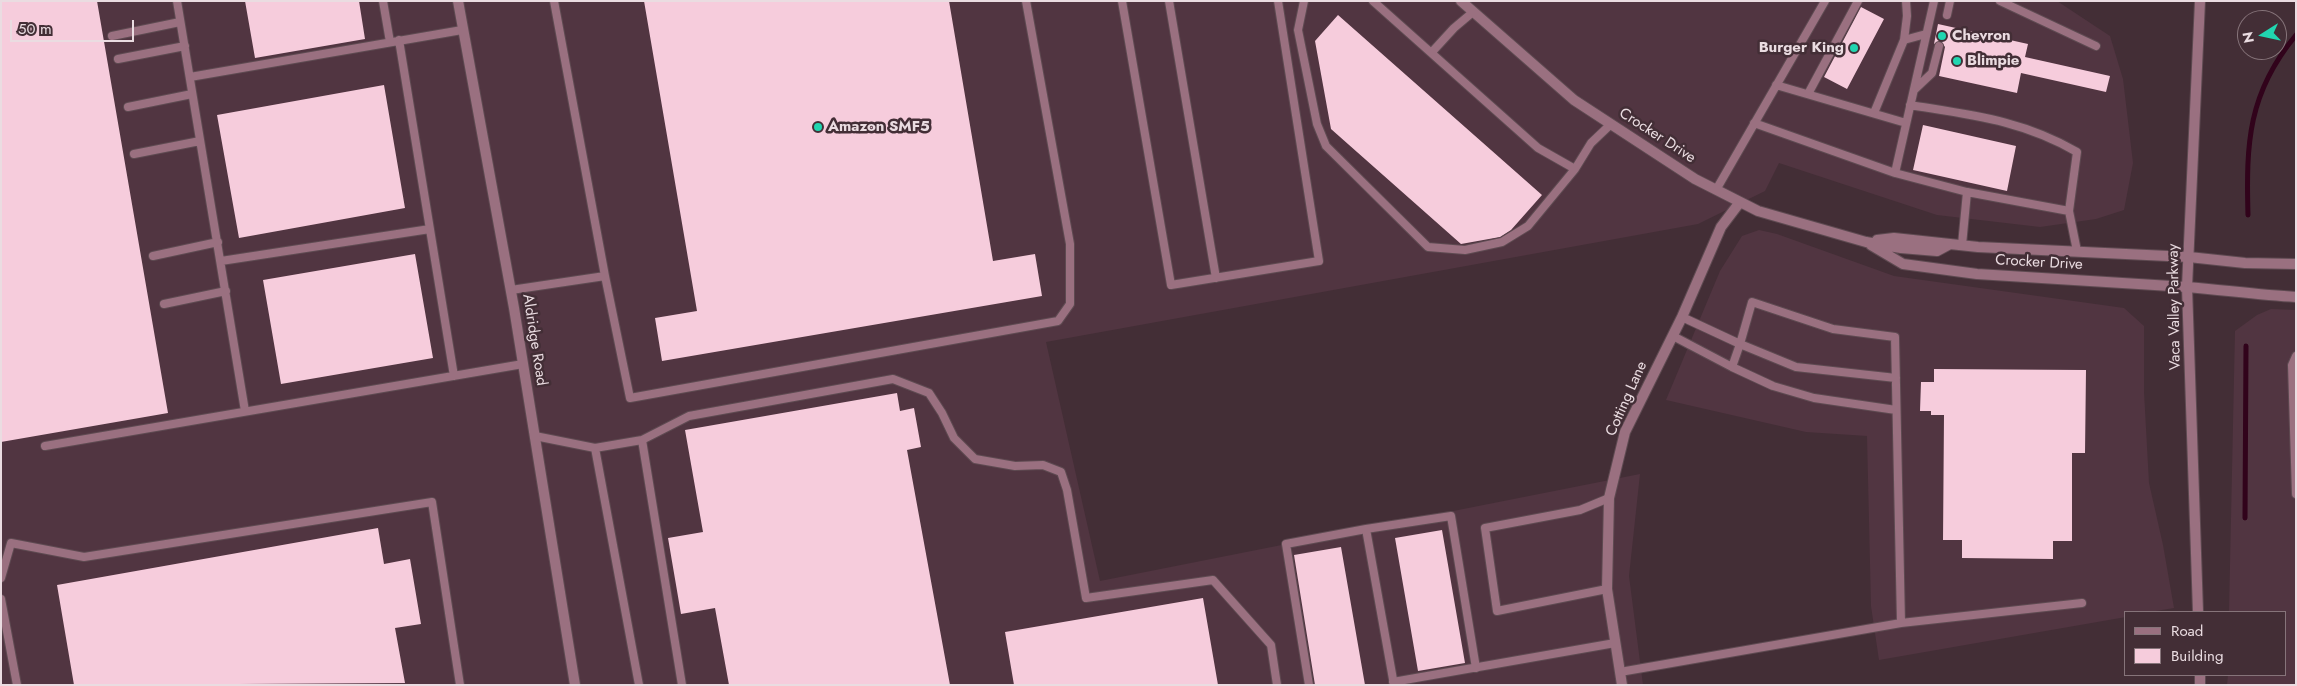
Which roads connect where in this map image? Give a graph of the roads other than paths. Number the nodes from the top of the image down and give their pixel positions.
1 (177, 1) edge
2 (383, 1) edge
3 (458, 1) edge
4 (554, 1) edge
5 (1026, 1) edge
6 (1122, 1) edge
7 (1169, 1) edge
8 (1278, 1) edge
9 (1304, 1) edge
10 (1373, 1) edge
11 (1462, 1) edge
12 (1825, 1) edge
13 (1858, 1) edge
14 (1906, 1) edge
15 (1934, 1) edge
16 (1950, 1) edge
17 (2000, 1) edge
18 (2200, 1) edge
19 (1474, 12) junction
20 (1947, 15) dead end
21 (180, 22) junction
22 (462, 30) junction
23 (1926, 34) junction
24 (112, 36) dead end
25 (399, 40) junction
26 (1904, 40) junction
27 (390, 42) junction
28 (185, 46) junction
29 (1939, 46) dead end
30 (2096, 46) dead end
31 (1432, 52) junction
32 (118, 59) dead end
33 (190, 78) junction
34 (1776, 85) junction
35 (1914, 90) junction
36 (192, 94) junction
37 (1808, 94) junction
38 (1910, 105) junction
39 (128, 107) dead end
40 (1874, 113) junction
41 (1754, 123) junction
42 (1906, 123) junction
43 (1611, 124) junction
44 (200, 140) junction
45 (134, 154) dead end
46 (1575, 169) junction
47 (1894, 173) junction
48 (1716, 190) junction
49 (1967, 192) junction
50 (1740, 202) junction
51 (2069, 211) junction
52 (430, 230) junction
53 (218, 242) junction
54 (1866, 242) junction
55 (1962, 245) junction
56 (2077, 251) junction
57 (153, 256) dead end
58 (2189, 258) junction
59 (221, 261) junction
60 (2296, 264) edge
61 (605, 276) junction
62 (1216, 278) junction
63 (2187, 287) junction
64 (511, 290) junction
65 (226, 291) junction
66 (2296, 296) edge
67 (164, 304) dead end
68 (1682, 317) junction
69 (1673, 336) junction
70 (1740, 344) junction
71 (2296, 356) edge
72 (523, 364) junction
73 (1732, 367) junction
74 (454, 376) junction
75 (1896, 378) junction
76 (1896, 410) junction
77 (244, 411) junction
78 (535, 436) junction
79 (642, 440) junction
80 (45, 446) dead end
81 (595, 448) junction
82 (2296, 494) edge
83 (1609, 498) junction
84 (1366, 529) junction
85 (1, 578) edge
86 (1607, 589) junction
87 (1, 599) edge
88 (2082, 603) dead end
89 (2198, 611) edge
90 (1901, 623) junction
91 (1615, 643) junction
92 (1476, 668) junction
93 (1620, 672) junction
94 (1393, 683) edge
95 (17, 685) edge
96 (460, 685) edge
97 (575, 685) edge
98 (639, 685) edge
99 (682, 685) edge
100 (1277, 685) edge
101 (1308, 685) edge
102 (1622, 685) edge

1 - 21 lane
2 - 27 lane
3 - 22 street, Aldridge Road
4 - 61 lane
5 - 61 lane
6 - 62 lane
7 - 62 lane
8 - 62 lane
9 - 46 lane
10 - 31 lane
11 - 19 street, Crocker Drive
12 - 34 lane
13 - 37 lane
14 - 26 lane
15 - 23 lane
16 - 20 lane
17 - 30 lane
18 - 58 street, Vaca Valley Parkway
19 - 31 lane
19 - 43 street, Crocker Drive
21 - 24 lane
21 - 28 lane
22 - 25 lane
22 - 64 street, Aldridge Road
23 - 26 lane
23 - 35 lane
25 - 27 lane
25 - 52 lane
26 - 40 lane
27 - 33 lane
28 - 32 lane
28 - 33 lane
29 - 35 lane
31 - 46 lane
33 - 36 lane
34 - 37 lane
34 - 41 lane
35 - 38 lane
36 - 39 lane
36 - 44 lane
37 - 40 lane
38 - 42 lane
38 - 51 lane
40 - 42 lane
41 - 47 lane
41 - 48 lane
42 - 47 lane
43 - 46 lane
43 - 48 street, Crocker Drive
44 - 45 lane
44 - 53 lane
47 - 49 lane
48 - 50 street, Crocker Drive
49 - 51 lane
49 - 55 lane
50 - 54 street, Crocker Drive
50 - 68 street, Cotting Lane
51 - 56 lane
52 - 59 lane
52 - 74 lane
53 - 57 lane
53 - 59 lane
54 - 55 street, Crocker Drive
54 - 63 street, Crocker Drive
55 - 56 street, Crocker Drive
56 - 58 street, Crocker Drive
58 - 60 street, Crocker Drive
58 - 63 street, Vaca Valley Parkway
59 - 65 lane
61 - 64 lane
63 - 66 street, Crocker Drive
63 - 89 street, Vaca Valley Parkway
64 - 72 street, Aldridge Road
65 - 67 lane
65 - 77 lane
68 - 69 street, Cotting Lane
68 - 70 lane
69 - 73 lane
69 - 83 street, Cotting Lane
70 - 73 lane
70 - 75 lane
70 - 75 lane
71 - 82 lane
72 - 74 lane
72 - 78 street, Aldridge Road
73 - 76 lane
74 - 77 lane
75 - 76 lane
76 - 90 lane
77 - 80 lane
78 - 81 lane
78 - 97 street, Aldridge Road
79 - 81 lane
79 - 99 lane
79 - 100 lane
81 - 98 lane
83 - 86 street, Cotting Lane
83 - 86 lane
84 - 92 lane
84 - 94 lane
84 - 101 lane
85 - 96 lane
86 - 91 street, Cotting Lane
87 - 95 lane
88 - 90 lane
90 - 93 lane
91 - 92 lane
91 - 93 street, Cotting Lane
92 - 94 lane
93 - 102 street, Cotting Lane

